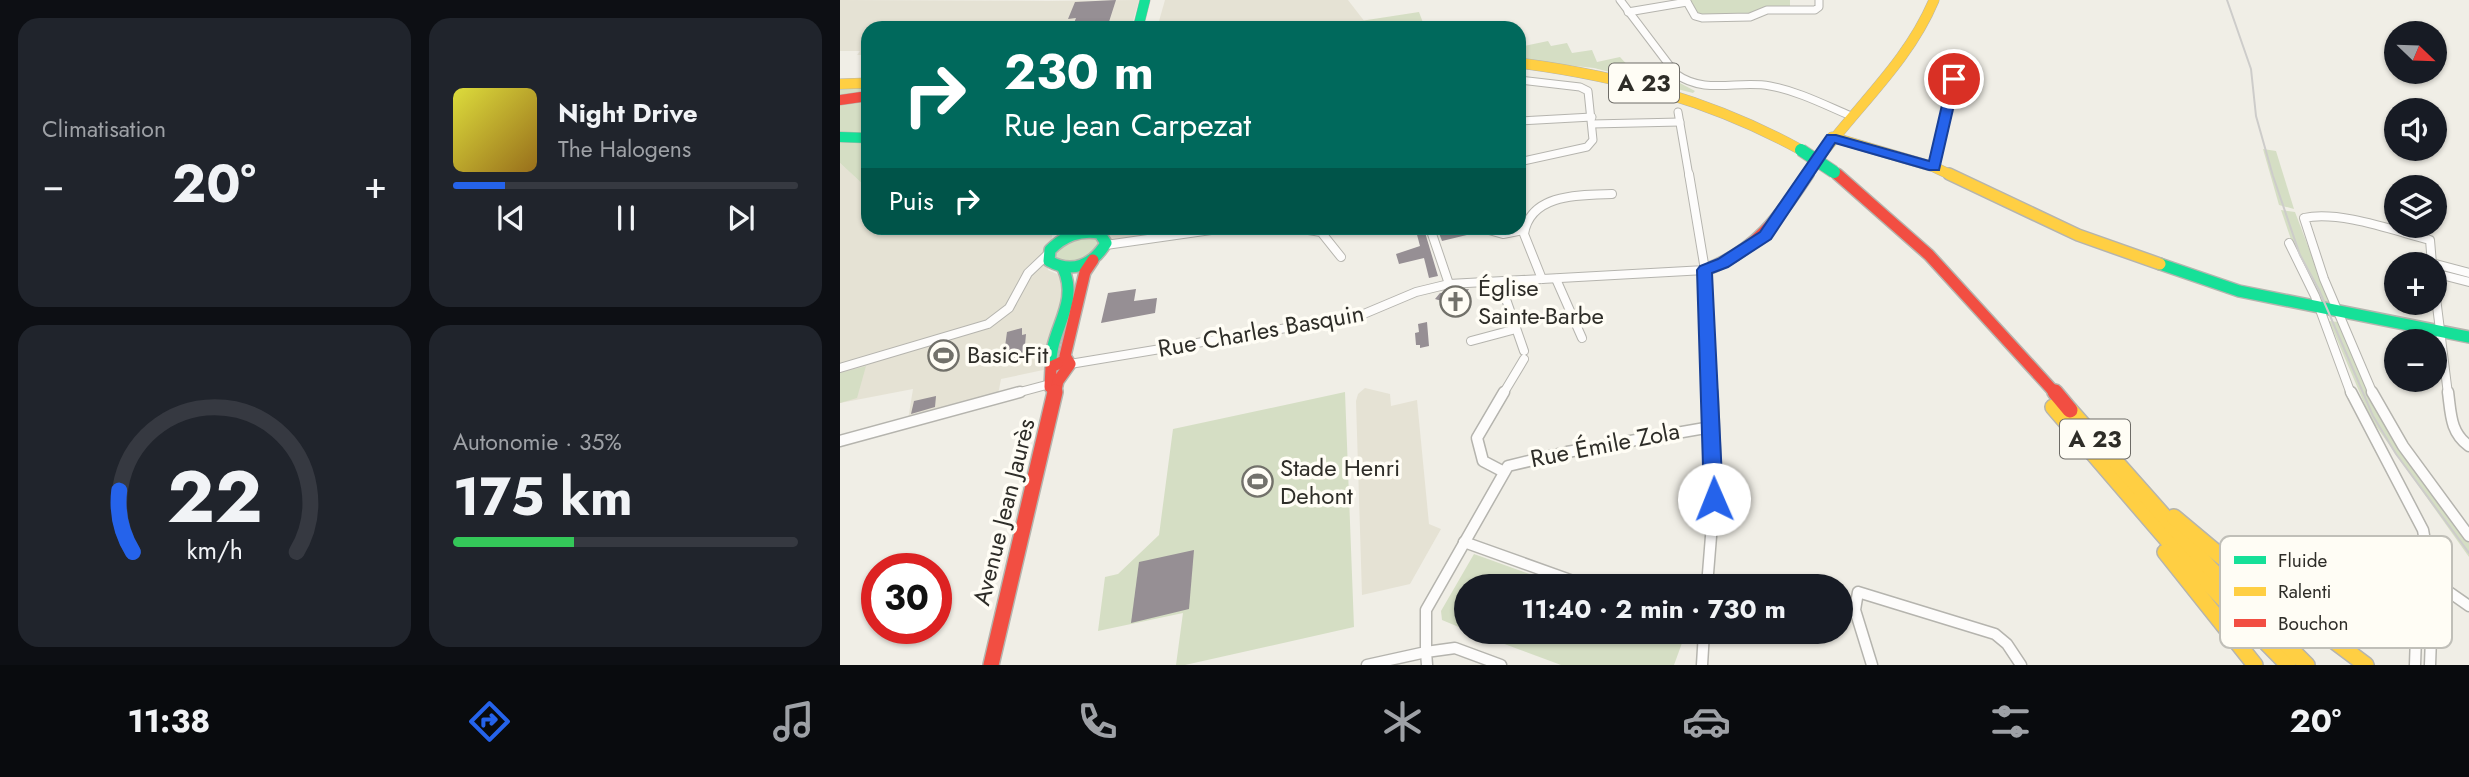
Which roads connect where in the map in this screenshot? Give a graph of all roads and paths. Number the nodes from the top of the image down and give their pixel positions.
1 (1145, 0) edge
2 (1153, 0) edge
3 (1620, 0) edge
4 (1819, 0) edge
5 (1934, 0) edge
6 (1687, 1) edge
7 (1628, 12) junction
8 (1140, 21) edge
9 (1148, 21) edge
10 (1526, 67) edge
11 (1951, 74) dead end
12 (840, 76) edge
13 (861, 76) edge
14 (1526, 81) edge
15 (861, 83) edge
16 (840, 84) edge
17 (861, 97) edge
18 (840, 100) edge
19 (1851, 116) junction
20 (1526, 121) edge
21 (1592, 121) junction
22 (840, 137) edge
23 (861, 138) edge
24 (1832, 138) junction
25 (1526, 160) edge
26 (1934, 167) junction
27 (1832, 175) junction
28 (1612, 194) dead end
29 (2306, 215) joint
30 (1526, 226) edge
31 (1069, 235) edge
32 (1100, 235) edge
33 (1323, 235) edge
34 (1432, 235) edge
35 (1525, 235) edge
36 (2289, 243) dead end
37 (2431, 252) edge
38 (1341, 257) dead end
39 (1093, 260) junction
40 (1055, 263) junction
41 (2447, 268) edge
42 (1705, 270) junction
43 (2469, 273) edge
44 (2447, 277) edge
45 (1542, 279) junction
46 (1556, 279) junction
47 (1500, 282) junction
48 (2469, 282) edge
49 (1448, 284) junction
50 (2319, 309) junction
51 (2338, 312) junction
52 (1516, 329) junction
53 (2429, 329) edge
54 (2447, 332) edge
55 (2469, 337) edge
56 (1582, 338) dead end
57 (1471, 341) dead end
58 (840, 368) edge
59 (1059, 370) junction
60 (2447, 384) edge
61 (1711, 426) junction
62 (2080, 439) junction
63 (840, 441) edge
64 (2469, 446) edge
65 (1713, 466) joint
66 (2120, 468) junction
67 (1504, 472) junction
68 (2467, 530) edge
69 (2424, 536) edge
70 (1464, 542) junction
71 (2220, 555) edge
72 (1553, 574) edge
73 (1708, 574) edge
74 (2220, 579) edge
75 (2452, 594) edge
76 (2220, 597) edge
77 (2469, 606) edge
78 (2220, 621) edge
79 (1703, 644) edge
80 (2241, 648) edge
81 (2271, 648) edge
82 (2290, 648) edge
83 (2343, 648) edge
84 (1427, 659) edge
85 (982, 665) edge
86 (991, 665) edge
87 (1367, 665) edge
88 (1501, 665) edge
89 (1702, 665) edge
90 (1872, 665) edge
91 (2021, 665) edge
92 (2255, 665) edge
93 (2288, 665) edge
94 (2307, 665) edge
95 (2366, 665) edge

1 - 8 main road
2 - 9 main road
3 - 7 street
4 - 6 street
5 - 19 main road
6 - 7 street
7 - 19 street
10 - 27 main road, A 23
11 - 26 street
12 - 13 main road
14 - 21 street
15 - 16 main road
17 - 18 main road
19 - 24 main road
20 - 21 street
21 - 25 street
21 - 42 street
22 - 23 main road
24 - 26 main road
24 - 42 main road
26 - 50 main road
27 - 62 main road, A 23
27 - 66 main road, A 23
28 - 30 street
29 - 37 street
29 - 51 street
31 - 40 main road
32 - 39 main road, Avenue Jean Jaurès
33 - 38 street
34 - 49 street
35 - 45 street
36 - 50 street
39 - 40 main road
39 - 59 main road, Avenue Jean Jaurès
40 - 58 street
40 - 59 main road, Avenue Jean Jaurès
41 - 43 street
42 - 46 street, Rue Charles Basquin
42 - 61 main road
44 - 48 street
45 - 46 street, Rue Charles Basquin
45 - 47 street, Rue Charles Basquin
46 - 56 street
47 - 49 street, Rue Charles Basquin
47 - 52 street
49 - 59 street, Rue Charles Basquin
50 - 51 main road
50 - 69 street
51 - 53 main road
51 - 68 street
52 - 57 street
52 - 67 street, Rue Émile Zola
54 - 55 main road
59 - 63 street, Rue Charles Basquin
59 - 85 main road, Avenue Jean Jaurès
59 - 86 main road, Avenue Jean Jaurès
60 - 64 street
61 - 65 main road
61 - 67 street, Rue Émile Zola
62 - 76 main road, A 23
62 - 78 main road
65 - 73 street
66 - 71 main road
66 - 74 main road, A 23
67 - 70 street, Rue Émile Zola
70 - 72 street
70 - 84 street, Rue Émile Zola
75 - 77 street
79 - 89 street
80 - 92 main road
81 - 93 main road, A 23
82 - 94 main road, A 23
83 - 95 main road
84 - 87 street
84 - 88 street
90 - 91 street

